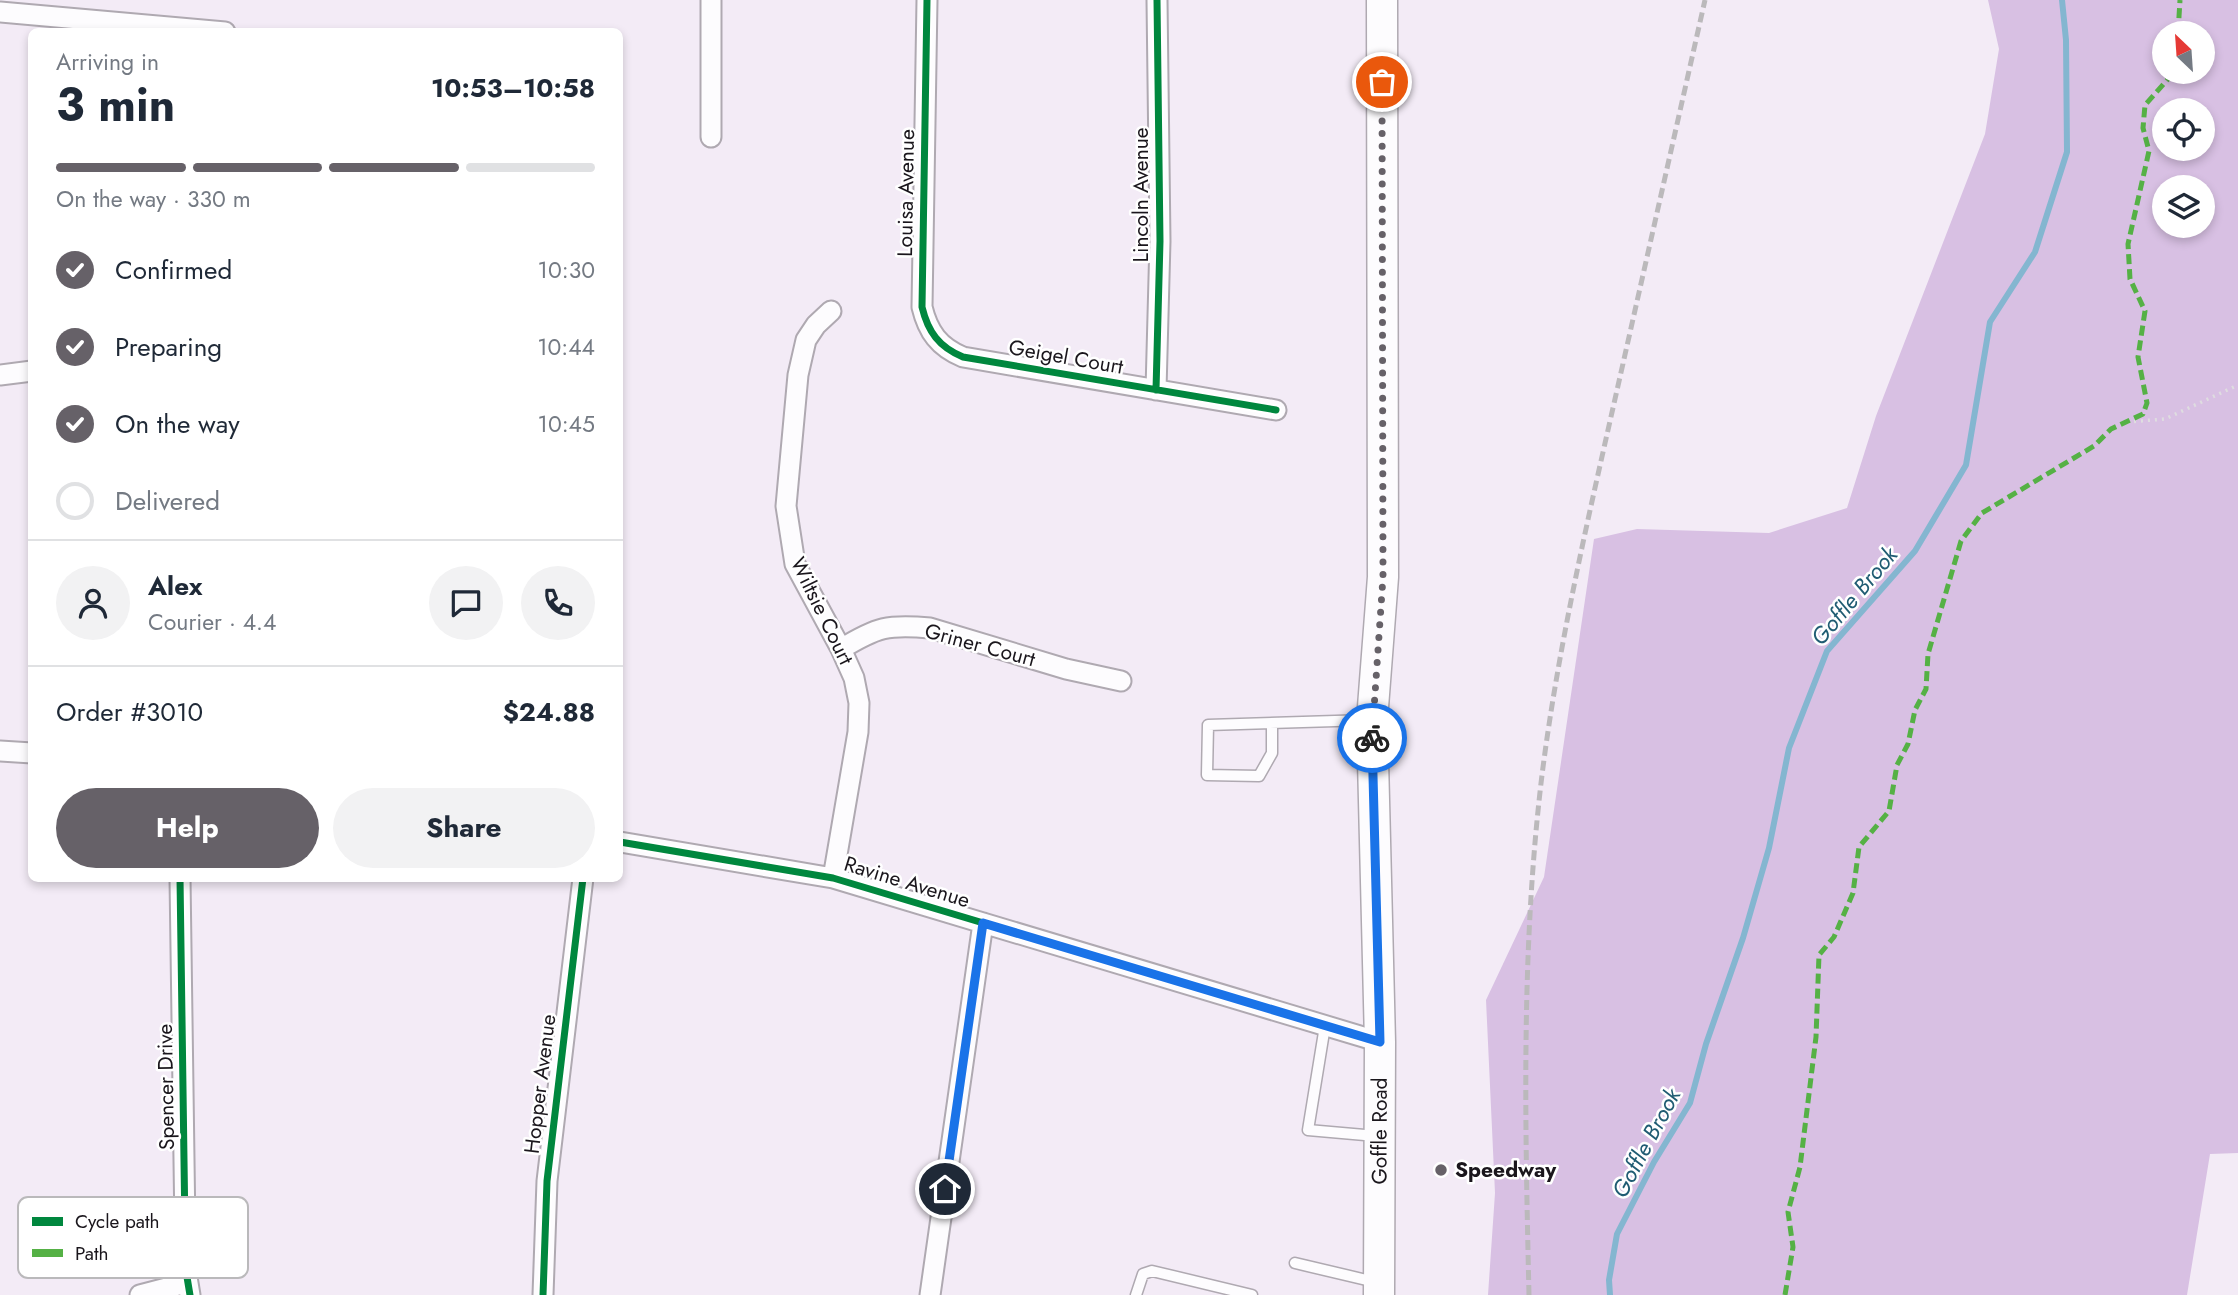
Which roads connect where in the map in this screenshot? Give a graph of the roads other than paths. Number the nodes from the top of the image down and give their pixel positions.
1 (711, 0) edge
2 (927, 0) edge
3 (1157, 0) edge
4 (1382, 0) edge
5 (0, 12) edge
6 (180, 28) edge
7 (711, 137) dead end
8 (831, 311) dead end
9 (975, 359) joint
10 (28, 372) edge
11 (0, 375) edge
12 (1156, 390) junction
13 (1276, 410) dead end
14 (841, 649) junction
15 (1121, 681) dead end
16 (1372, 720) junction
17 (1272, 723) junction
18 (0, 751) edge
19 (28, 753) edge
20 (623, 843) edge
21 (833, 878) junction
22 (180, 882) edge
23 (583, 882) edge
24 (983, 923) junction
25 (1325, 1026) junction
26 (1380, 1042) junction
27 (1379, 1136) junction
28 (185, 1197) edge
29 (1295, 1263) dead end
30 (188, 1289) edge
31 (1379, 1289) edge
32 (140, 1295) edge
33 (543, 1295) edge
34 (930, 1295) edge
35 (1136, 1295) edge
36 (1252, 1295) edge

1 - 7 street
2 - 9 street, Louisa Avenue
3 - 12 street, Lincoln Avenue
4 - 16 main road, Goffle Road
5 - 6 street
8 - 14 street, Wiltsie Court
9 - 12 street, Geigel Court
10 - 11 street
12 - 13 street, Geigel Court
14 - 15 street, Griner Court
14 - 21 street, Wiltsie Court
16 - 17 lane
16 - 26 main road, Goffle Road
17 - 17 lane
18 - 19 street
20 - 21 street, Ravine Avenue
21 - 24 street, Ravine Avenue
22 - 28 street, Spencer Drive
23 - 33 street, Hopper Avenue
24 - 25 street, Ravine Avenue
24 - 34 street
25 - 26 street, Ravine Avenue
25 - 27 lane
26 - 27 main road, Goffle Road
27 - 31 main road, Goffle Road
29 - 31 lane
30 - 32 street
35 - 36 lane

